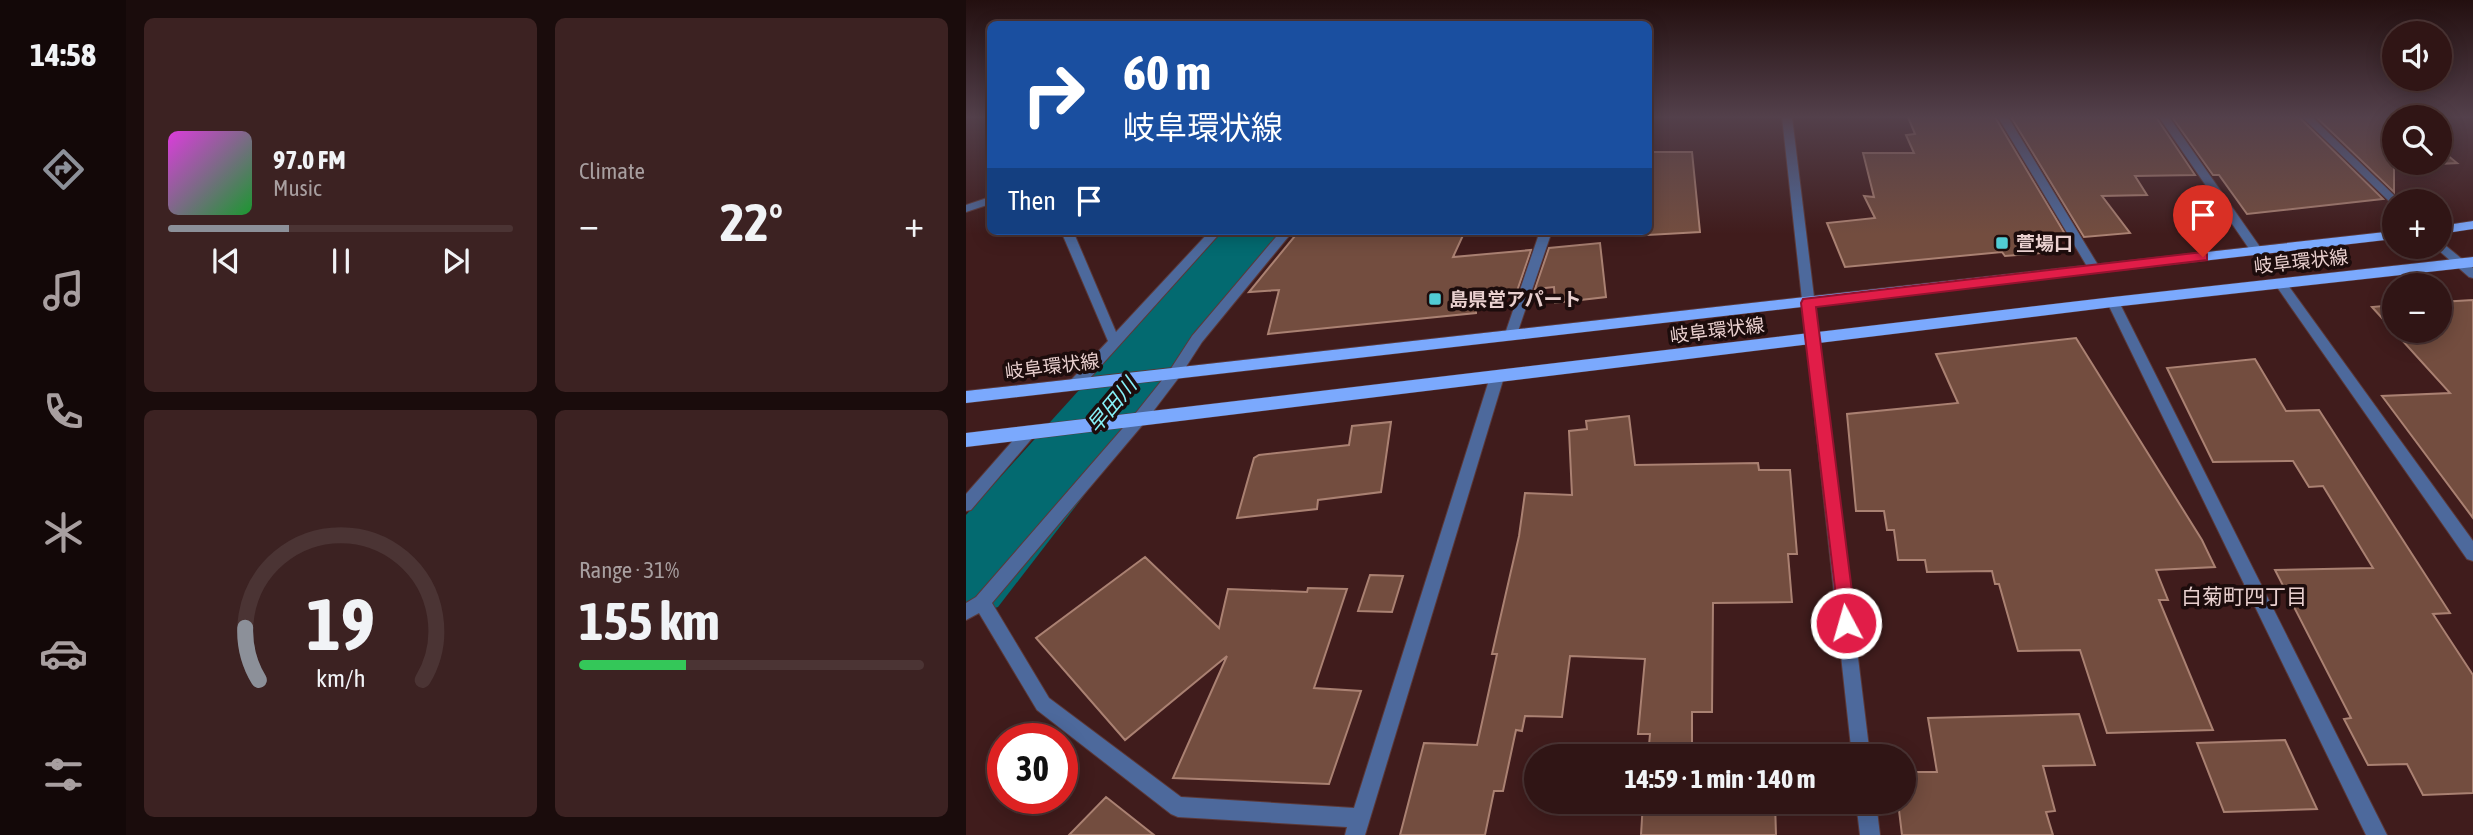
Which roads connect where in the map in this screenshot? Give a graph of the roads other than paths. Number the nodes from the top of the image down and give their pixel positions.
1 (1791, 156) edge
2 (2026, 156) edge
3 (2191, 156) edge
4 (2348, 156) edge
5 (2382, 189) edge
6 (987, 201) edge
7 (966, 209) edge
8 (2473, 225) edge
9 (2452, 228) edge
10 (1069, 235) edge
11 (1212, 235) edge
12 (1284, 235) edge
13 (1545, 235) edge
14 (2382, 236) edge
15 (2256, 250) junction
16 (2452, 254) edge
17 (2469, 267) edge
18 (2095, 270) junction
19 (2281, 284) junction
20 (2113, 302) junction
21 (1808, 303) junction
22 (1511, 334) junction
23 (1812, 340) junction
24 (1115, 343) junction
25 (1166, 374) junction
26 (1497, 377) junction
27 (1085, 383) junction
28 (966, 397) edge
29 (1140, 418) junction
30 (1029, 432) junction
31 (966, 440) edge
32 (966, 505) edge
33 (2473, 554) edge
34 (974, 607) edge
35 (1860, 744) edge
36 (1867, 814) edge
37 (1358, 827) edge
38 (1870, 835) edge
39 (2377, 835) edge

1 - 21 street
2 - 18 street
3 - 15 street
4 - 5 street
6 - 7 street
8 - 9 main road
10 - 24 street
11 - 24 street
12 - 25 street
13 - 22 street
14 - 15 main road, 岐阜環状線
15 - 18 main road, 岐阜環状線
16 - 17 street
17 - 19 main road, 岐阜環状線
18 - 21 main road, 岐阜環状線
19 - 20 main road, 岐阜環状線
19 - 33 street
20 - 23 main road, 岐阜環状線
20 - 39 street
21 - 22 main road, 岐阜環状線
21 - 23 street
22 - 25 main road, 岐阜環状線
23 - 26 main road, 岐阜環状線
23 - 35 street
24 - 27 street
25 - 27 main road, 岐阜環状線
25 - 29 street
26 - 29 main road, 岐阜環状線
26 - 37 street
27 - 28 main road, 岐阜環状線
29 - 30 main road, 岐阜環状線
29 - 34 street
30 - 31 main road, 岐阜環状線
30 - 32 street
34 - 37 street
36 - 38 street

